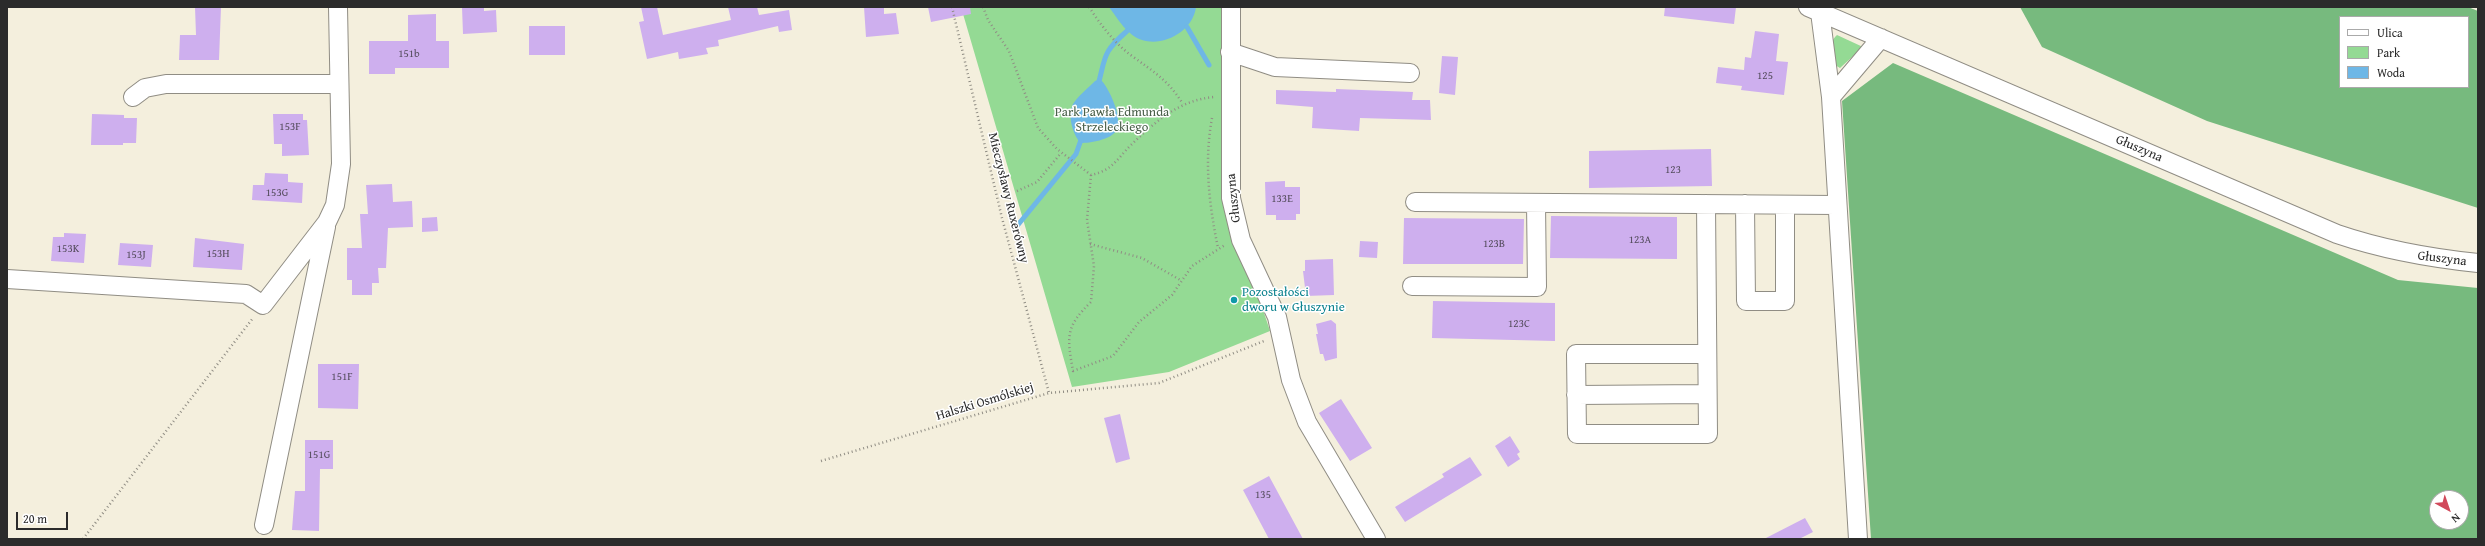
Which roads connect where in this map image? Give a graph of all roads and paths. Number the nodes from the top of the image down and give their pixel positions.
1 (338, 7) edge
2 (952, 7) edge
3 (983, 7) edge
4 (1089, 7) edge
5 (1231, 7) edge
6 (1814, 10) edge
7 (1881, 38) junction
8 (1230, 52) junction
9 (1410, 73) dead end
10 (339, 84) junction
11 (133, 97) dead end
12 (1831, 97) junction
13 (1220, 100) junction
14 (1183, 104) junction
15 (1213, 112) dead end
16 (1061, 152) junction
17 (1091, 175) junction
18 (1017, 191) dead end
19 (1415, 202) dead end
20 (1536, 203) junction
21 (1706, 204) junction
22 (1745, 204) junction
23 (1786, 205) junction
24 (1837, 205) junction
25 (327, 222) junction
26 (1241, 240) junction
27 (1090, 243) junction
28 (1218, 248) junction
29 (2478, 263) edge
30 (7, 279) edge
31 (1182, 281) junction
32 (1412, 286) dead end
33 (263, 305) junction
34 (1281, 334) junction
35 (1707, 354) junction
36 (1049, 393) junction
37 (1707, 394) junction
38 (1576, 395) junction
39 (821, 462) dead end
40 (264, 525) dead end
41 (83, 539) edge
42 (1376, 539) edge
43 (1858, 539) edge

1 - 10 street
2 - 36 path, Mieczysławy Ruxerówny
3 - 16 path
4 - 14 path
5 - 8 street, Głuszyna
6 - 7 street, Głuszyna
6 - 12 street
7 - 12 street
7 - 29 street, Głuszyna
8 - 9 street
8 - 13 street, Głuszyna
10 - 11 street
10 - 25 street
12 - 24 street
13 - 14 path
13 - 26 street, Głuszyna
14 - 17 path
15 - 28 path
16 - 17 path
16 - 18 path
17 - 27 path
19 - 20 street
20 - 21 street
20 - 32 street
21 - 22 street
21 - 35 street
22 - 23 street
22 - 23 street
23 - 24 street
24 - 43 street
25 - 33 street
25 - 40 street
26 - 28 path
26 - 34 street, Głuszyna
27 - 31 path
27 - 31 path
28 - 31 path
30 - 33 street
33 - 41 path
34 - 36 path, Halszki Osmólskiej
34 - 42 street, Głuszyna
35 - 37 street
35 - 38 street
36 - 39 path, Halszki Osmólskiej
37 - 38 street
37 - 38 street

